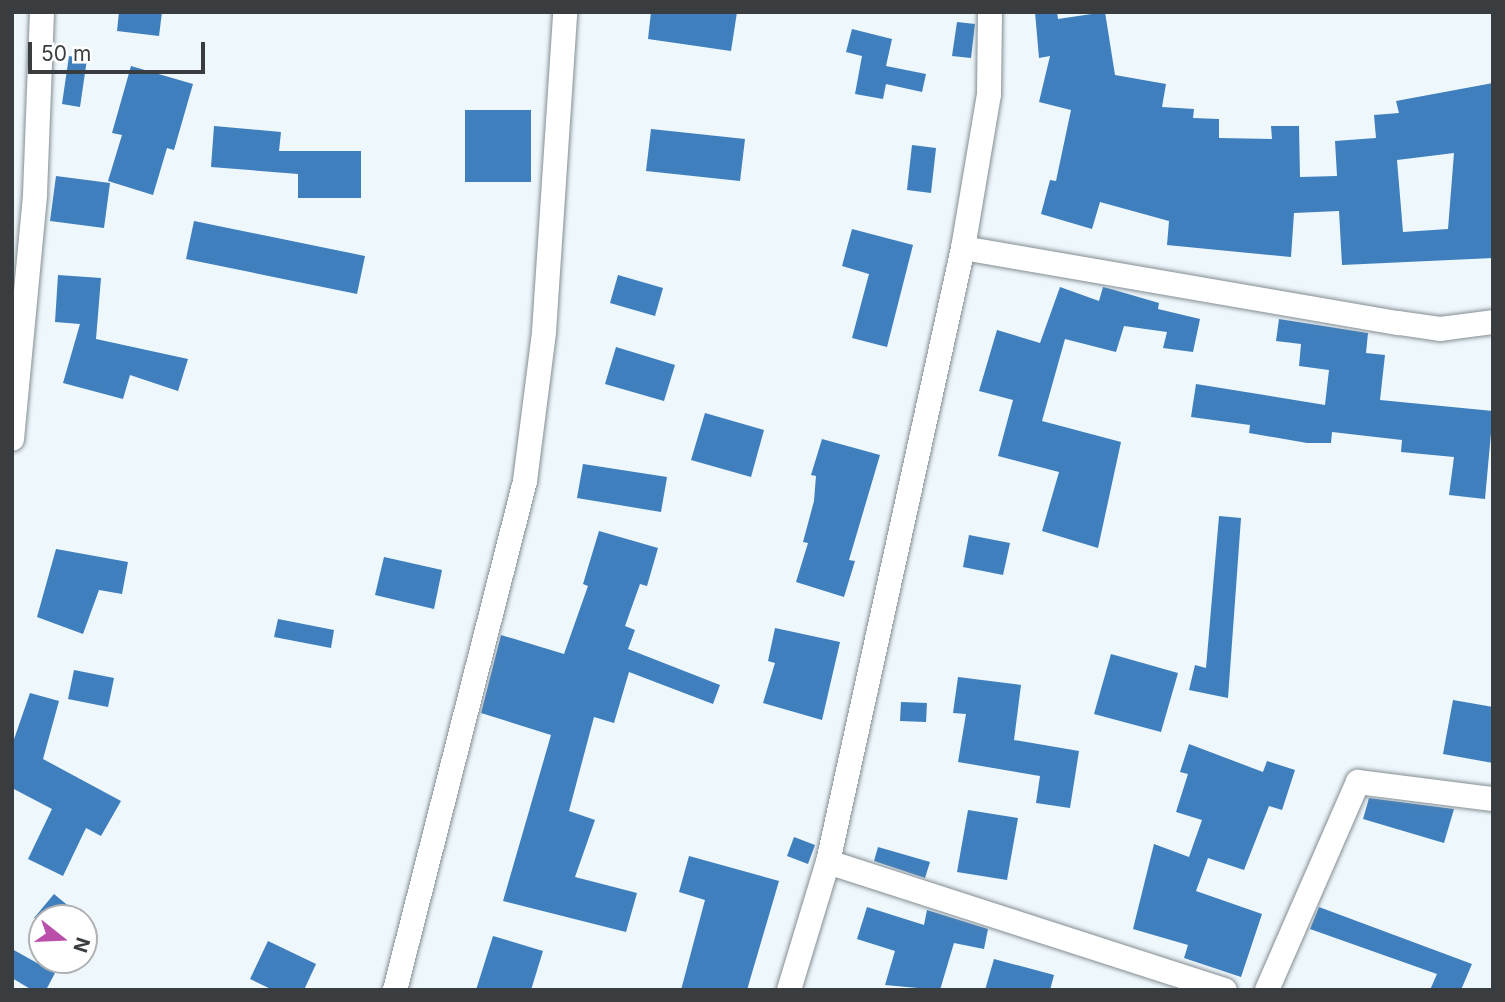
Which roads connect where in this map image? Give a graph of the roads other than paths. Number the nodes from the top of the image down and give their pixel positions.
1 (42, 12) edge
2 (565, 12) edge
3 (990, 12) edge
4 (963, 248) junction
5 (1493, 322) edge
6 (12, 439) edge
7 (1493, 799) edge
8 (828, 862) junction
9 (396, 990) edge
10 (789, 990) edge
11 (1225, 990) edge
12 (1267, 990) edge

1 - 6 street
2 - 9 street
3 - 4 street
4 - 5 street
4 - 8 street
7 - 12 street
8 - 10 street
8 - 11 street

